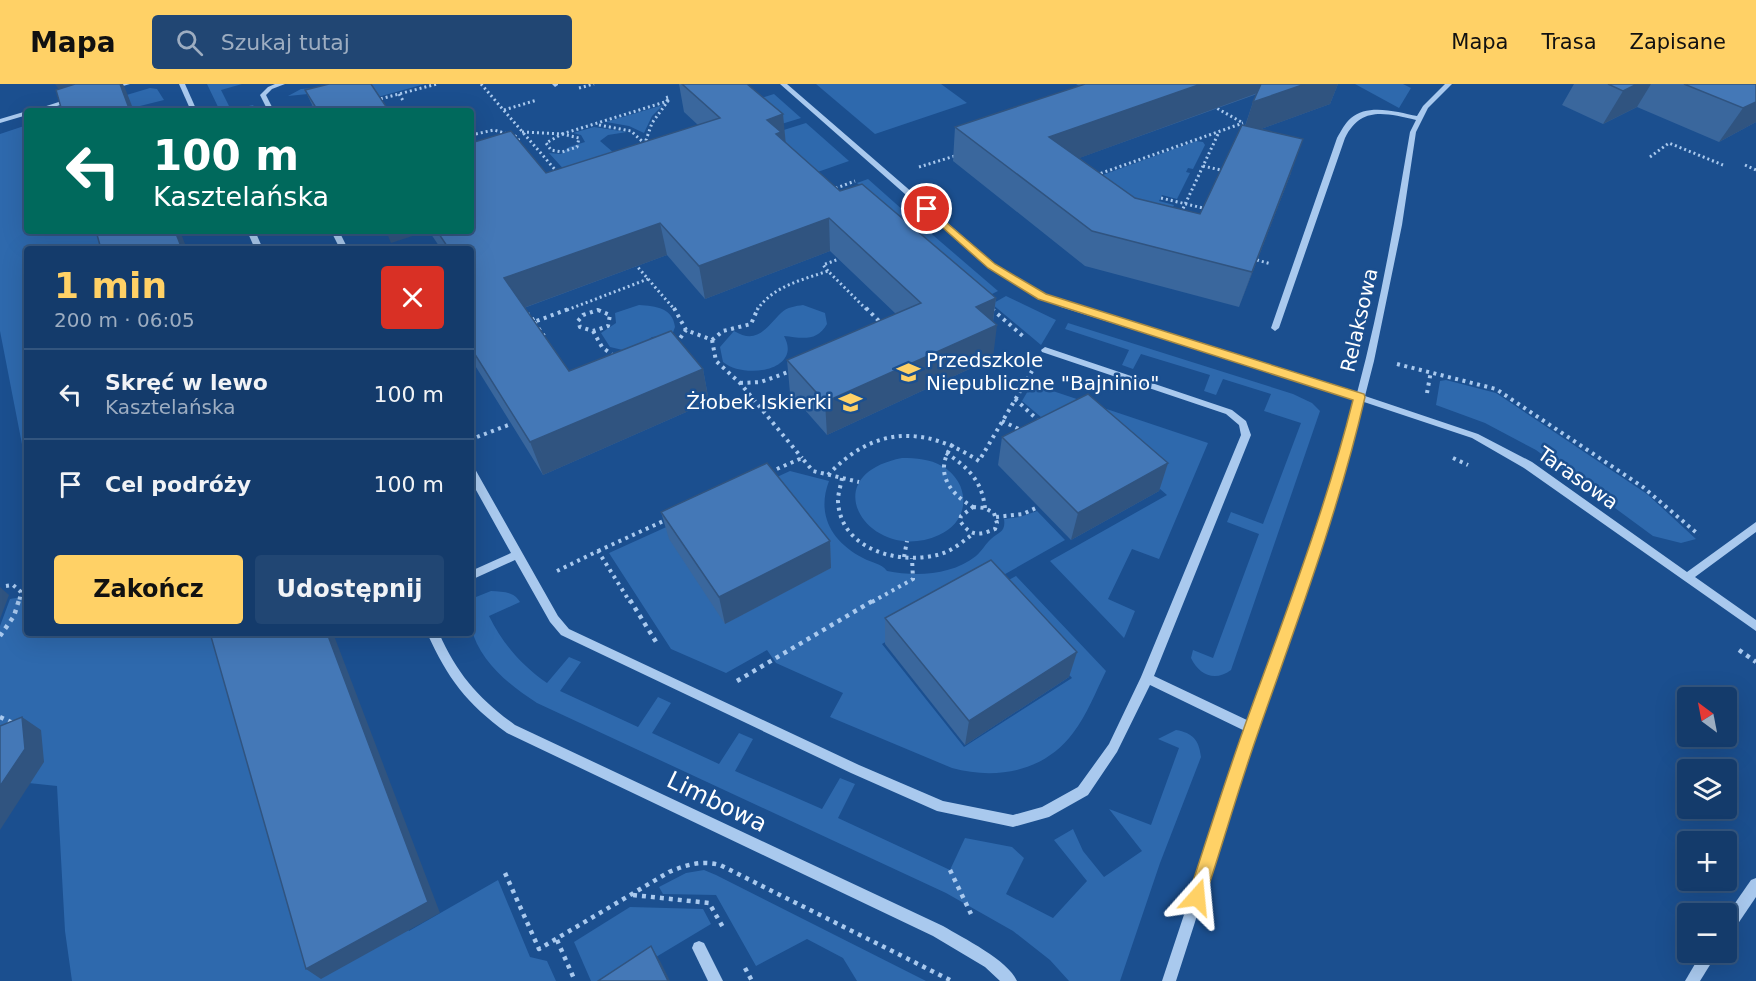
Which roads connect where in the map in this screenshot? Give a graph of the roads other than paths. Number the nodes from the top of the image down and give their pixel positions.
1 (127, 84) edge
2 (182, 84) edge
3 (282, 84) edge
4 (783, 84) edge
5 (1449, 84) edge
6 (98, 92) edge
7 (82, 97) edge
8 (44, 108) edge
9 (193, 108) edge
10 (270, 108) edge
11 (24, 114) edge
12 (1418, 118) junction
13 (0, 121) edge
14 (1275, 328) dead end
15 (1045, 350) dead end
16 (1359, 397) junction
17 (474, 477) edge
18 (1756, 526) edge
19 (518, 554) junction
20 (474, 575) edge
21 (1688, 577) junction
22 (1756, 626) edge
23 (434, 636) edge
24 (1147, 678) junction
25 (1252, 728) junction
26 (1756, 885) edge
27 (1737, 913) edge
28 (699, 948) dead end
29 (1704, 963) edge
30 (716, 981) edge
31 (1010, 981) edge
32 (1169, 981) edge
33 (1692, 981) edge

1 - 6 street
2 - 9 street
3 - 10 street
4 - 16 street, Tarasowa
5 - 12 street
7 - 8 street
11 - 13 street
12 - 14 street
12 - 16 street, Relaksowa
15 - 24 street
16 - 21 street, Tarasowa
16 - 25 street, Relaksowa
17 - 19 street
18 - 21 street
19 - 20 street
19 - 24 street
21 - 22 street, Tarasowa
23 - 31 street, Limbowa
24 - 25 street
25 - 32 street, Relaksowa
26 - 27 street
28 - 30 street
29 - 33 street

